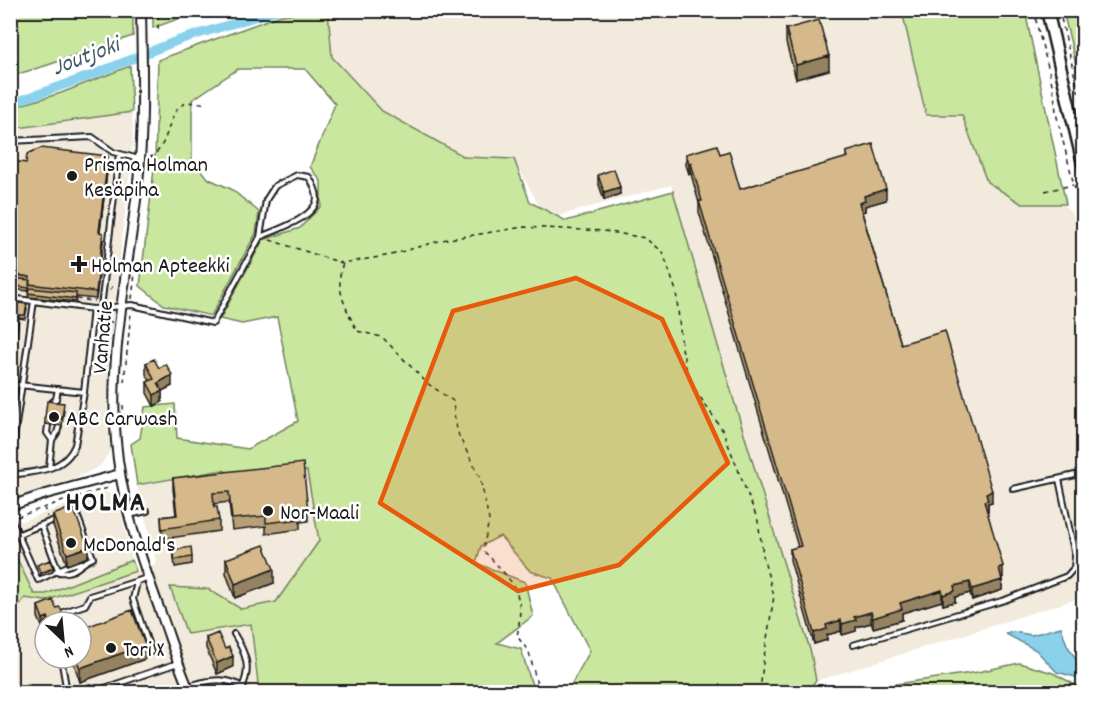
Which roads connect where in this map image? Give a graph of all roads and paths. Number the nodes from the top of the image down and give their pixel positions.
1 (141, 10) edge
2 (158, 10) edge
3 (1034, 10) edge
4 (1047, 10) edge
5 (1059, 10) edge
6 (158, 29) dead end
7 (205, 104) dead end
8 (1083, 114) edge
9 (10, 141) edge
10 (119, 154) junction
11 (139, 159) junction
12 (1083, 168) edge
13 (1074, 185) junction
14 (1045, 191) dead end
15 (1083, 225) edge
16 (260, 237) junction
17 (136, 261) dead end
18 (343, 263) junction
19 (10, 298) edge
20 (76, 299) edge
21 (34, 301) junction
22 (102, 301) junction
23 (122, 305) junction
24 (132, 305) junction
25 (102, 308) junction
26 (93, 309) junction
27 (10, 384) edge
28 (23, 385) junction
29 (58, 389) junction
30 (123, 391) dead end
31 (84, 392) junction
32 (56, 399) junction
33 (123, 402) dead end
34 (61, 404) edge
35 (50, 408) edge
36 (48, 424) edge
37 (124, 424) dead end
38 (59, 426) dead end
39 (52, 440) junction
40 (10, 466) edge
41 (49, 469) junction
42 (1083, 473) edge
43 (120, 474) junction
44 (10, 475) edge
45 (1059, 478) junction
46 (122, 485) junction
47 (1012, 489) dead end
48 (10, 506) edge
49 (147, 511) dead end
50 (128, 515) junction
51 (67, 516) edge
52 (11, 517) edge
53 (58, 519) edge
54 (41, 525) junction
55 (19, 534) junction
56 (59, 572) junction
57 (148, 578) junction
58 (137, 582) junction
59 (71, 610) edge
60 (234, 634) dead end
61 (853, 645) dead end
62 (151, 652) dead end
63 (179, 663) junction
64 (64, 670) edge
65 (242, 687) junction
66 (189, 689) edge
67 (67, 693) edge
68 (93, 693) edge
69 (172, 693) edge
70 (247, 693) edge
71 (539, 693) edge
72 (760, 693) edge

1 - 11 street, Vanhatie
2 - 6 path
3 - 13 path
4 - 12 street
5 - 8 path
7 - 11 path
9 - 10 lane
10 - 11 lane
10 - 22 lane
11 - 23 street, Vanhatie
13 - 14 path
13 - 15 path
16 - 16 lane
16 - 18 path
16 - 24 lane
17 - 24 path
18 - 71 path
18 - 72 path
19 - 21 lane
20 - 22 path
21 - 26 lane
21 - 28 lane
22 - 25 lane
23 - 24 lane
23 - 25 lane
23 - 43 street, Vanhatie
24 - 30 path
25 - 26 lane
26 - 31 lane
27 - 28 lane
28 - 29 lane
28 - 40 lane
29 - 31 lane
29 - 32 lane
31 - 41 lane
32 - 34 lane
32 - 35 lane
33 - 37 path
36 - 39 lane
38 - 39 lane
39 - 41 lane
41 - 44 lane
42 - 45 lane
43 - 46 street, Vanhatie
43 - 48 street
45 - 47 lane
45 - 61 lane
46 - 50 street, Vanhatie
46 - 52 path
49 - 50 lane
50 - 57 street, Vanhatie
51 - 56 lane
52 - 55 lane
53 - 54 lane
54 - 55 lane
54 - 56 lane
55 - 56 lane
57 - 58 lane
57 - 63 street, Vanhatie
58 - 59 lane
58 - 62 lane
60 - 65 lane
63 - 66 street, Vanhatie
63 - 68 lane
64 - 67 lane
65 - 66 lane
65 - 70 lane
66 - 69 lane

